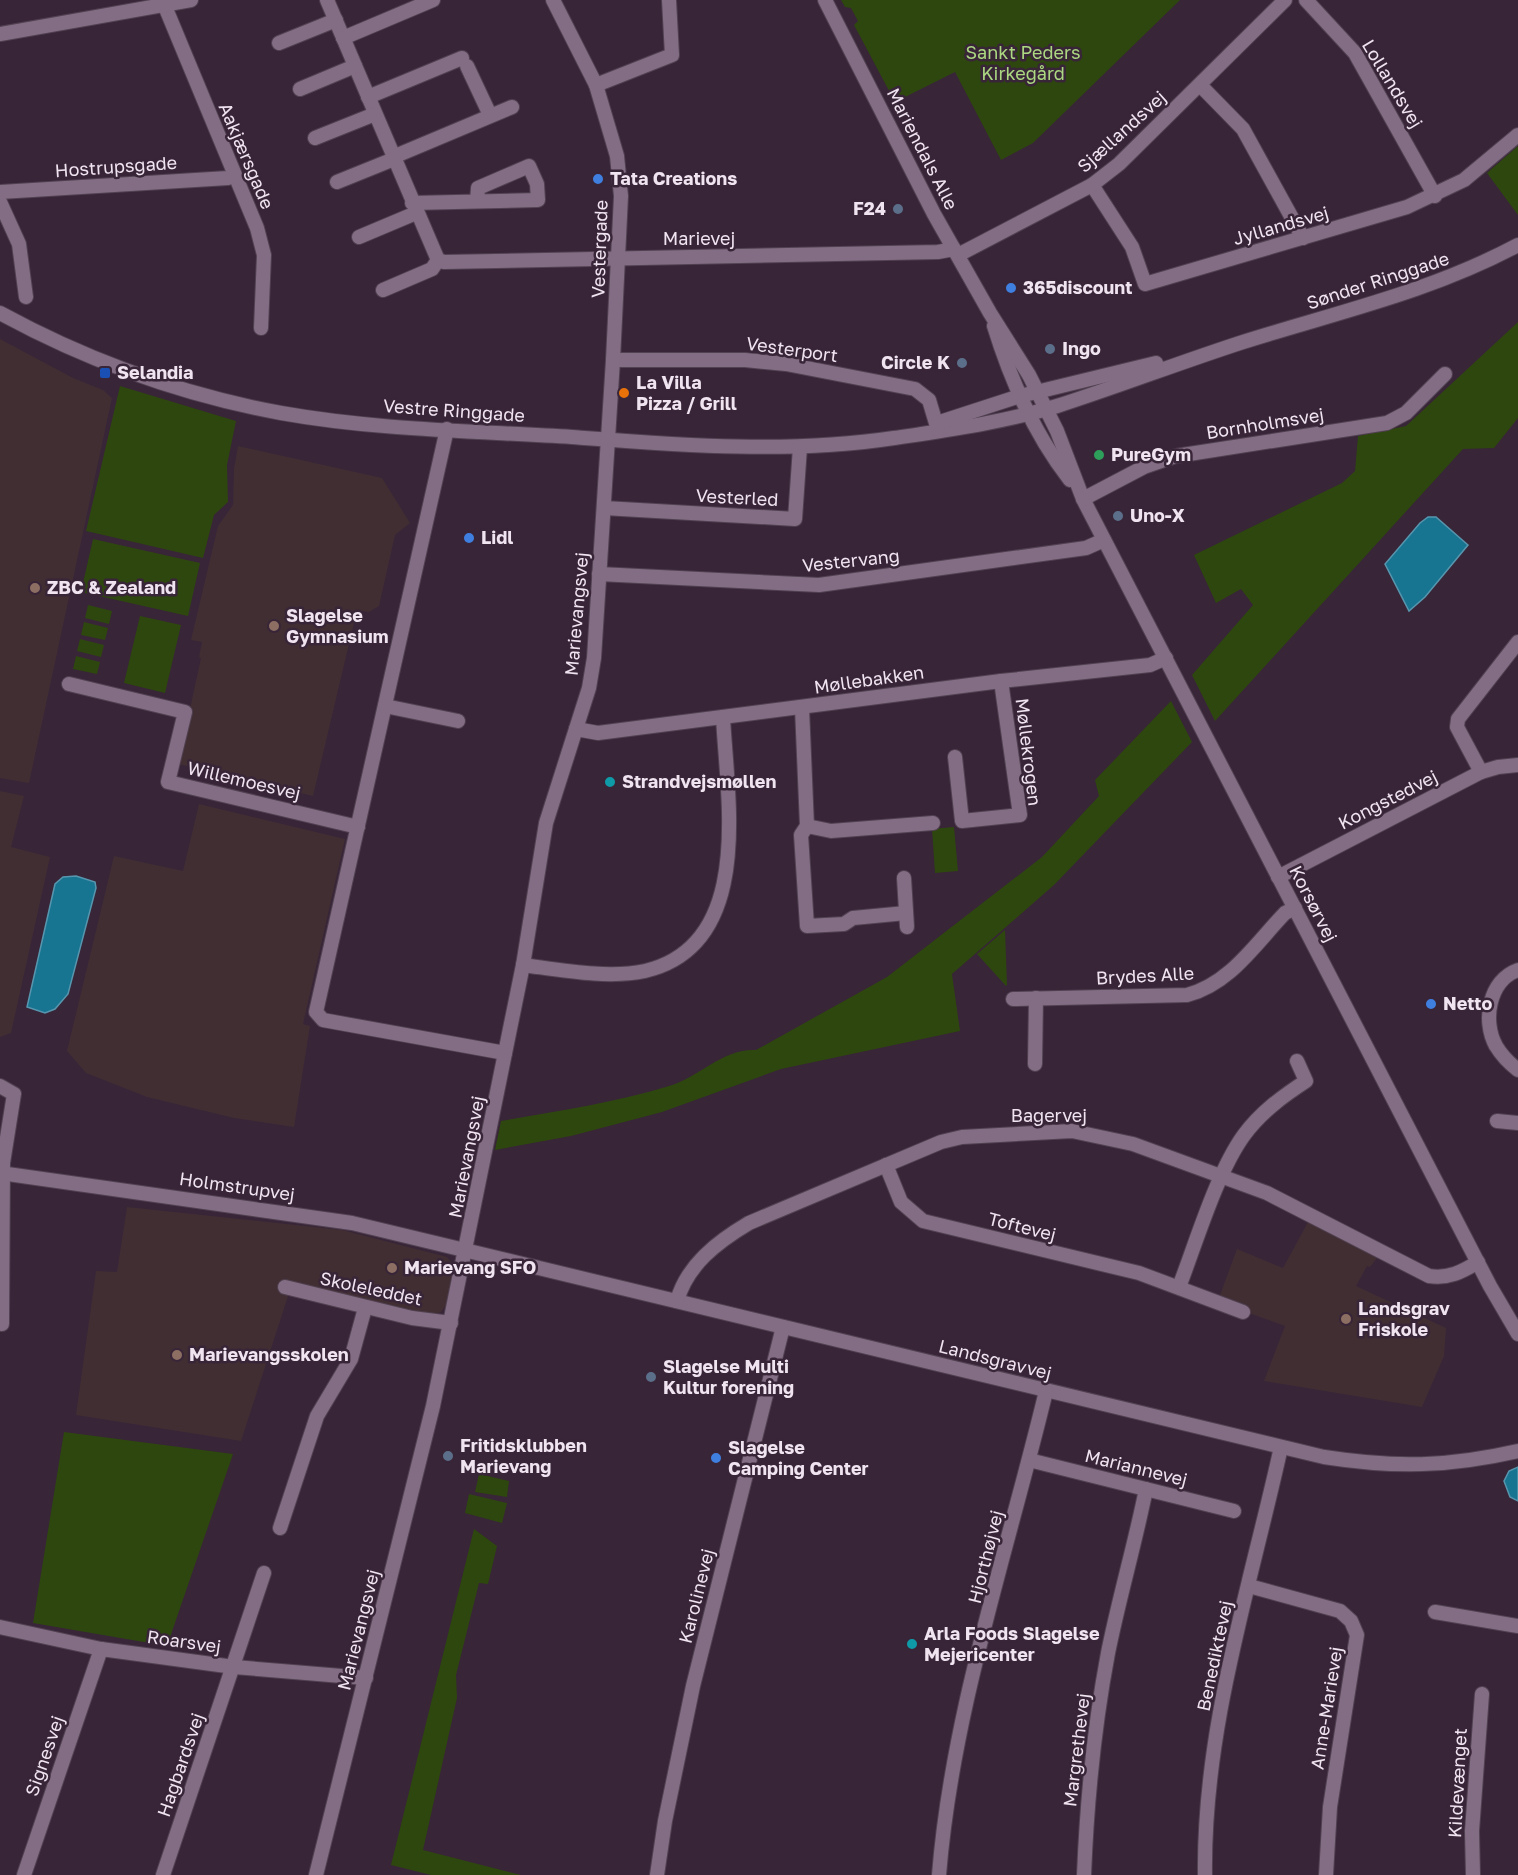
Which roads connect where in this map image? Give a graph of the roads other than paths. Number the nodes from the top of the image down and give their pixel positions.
1 (191, 0) edge
2 (327, 0) edge
3 (433, 0) edge
4 (553, 0) edge
5 (669, 0) edge
6 (825, 0) edge
7 (1285, 0) edge
8 (1306, 0) edge
9 (165, 4) junction
10 (336, 20) junction
11 (0, 34) edge
12 (343, 38) junction
13 (279, 43) dead end
14 (355, 66) junction
15 (1200, 84) junction
16 (596, 85) junction
17 (300, 89) dead end
18 (368, 97) junction
19 (512, 106) dead end
20 (375, 114) junction
21 (490, 116) junction
22 (1518, 135) edge
23 (315, 138) dead end
24 (393, 158) junction
25 (234, 175) junction
26 (337, 182) dead end
27 (1092, 185) junction
28 (0, 192) edge
29 (1435, 196) junction
30 (477, 201) dead end
31 (0, 202) edge
32 (414, 208) junction
33 (359, 237) dead end
34 (1303, 238) junction
35 (1518, 245) edge
36 (956, 252) junction
37 (618, 258) junction
38 (441, 261) junction
39 (383, 290) dead end
40 (26, 297) dead end
41 (0, 313) edge
42 (261, 328) dead end
43 (1245, 341) junction
44 (613, 360) junction
45 (1445, 374) dead end
46 (1033, 402) junction
47 (937, 427) junction
48 (447, 429) junction
49 (608, 440) junction
50 (800, 447) junction
51 (1080, 494) junction
52 (604, 508) junction
53 (1104, 540) junction
54 (599, 574) junction
55 (1518, 642) edge
56 (1166, 658) junction
57 (1001, 681) junction
58 (69, 684) dead end
59 (385, 706) junction
60 (802, 708) junction
61 (723, 717) junction
62 (458, 721) dead end
63 (576, 729) junction
64 (955, 758) dead end
65 (1518, 765) edge
66 (1481, 772) junction
67 (933, 823) dead end
68 (807, 826) junction
69 (358, 827) junction
70 (1278, 877) junction
71 (904, 878) dead end
72 (1295, 908) junction
73 (523, 965) junction
74 (1518, 970) edge
75 (1036, 998) junction
76 (1013, 999) dead end
77 (505, 1053) junction
78 (1297, 1061) dead end
79 (1035, 1064) dead end
80 (1518, 1070) edge
81 (0, 1086) edge
82 (1497, 1120) dead end
83 (1518, 1123) edge
84 (886, 1165) junction
85 (2, 1173) edge
86 (1223, 1176) junction
87 (467, 1249) junction
88 (1478, 1262) junction
89 (285, 1287) dead end
90 (1179, 1287) junction
91 (677, 1301) junction
92 (365, 1308) junction
93 (1243, 1312) dead end
94 (451, 1323) junction
95 (2, 1324) dead end
96 (783, 1327) junction
97 (1518, 1334) edge
98 (1046, 1391) junction
99 (1281, 1447) junction
100 (1518, 1451) edge
101 (1029, 1460) junction
102 (1146, 1489) junction
103 (1234, 1511) dead end
104 (280, 1528) dead end
105 (264, 1574) dead end
106 (1249, 1586) junction
107 (1435, 1612) dead end
108 (1518, 1626) edge
109 (0, 1627) edge
110 (101, 1649) junction
111 (234, 1667) junction
112 (366, 1678) junction
113 (1482, 1694) dead end
114 (24, 1875) edge
115 (163, 1875) edge
116 (316, 1875) edge
117 (657, 1875) edge
118 (939, 1875) edge
119 (1084, 1875) edge
120 (1205, 1875) edge
121 (1326, 1875) edge
122 (1473, 1875) edge

1 - 9 street
2 - 10 street
3 - 12 street
4 - 16 street, Vestergade
5 - 16 street
6 - 36 street, Mariendals Alle
7 - 15 street, Sjællandsvej
8 - 29 street, Lollandsvej
9 - 11 street
9 - 25 street, Aakjærsgade
10 - 12 street
10 - 13 street
12 - 14 street
14 - 17 street
14 - 18 street
15 - 27 street, Sjællandsvej
15 - 34 street
16 - 37 street, Vestergade
18 - 20 street
18 - 21 street
19 - 21 street
20 - 23 street
20 - 24 street
21 - 24 street
22 - 29 street, Jyllandsvej
24 - 26 street
24 - 32 street
25 - 28 street, Hostrupsgade
25 - 42 street, Aakjærsgade
27 - 34 street, Jyllandsvej
27 - 36 street, Sjællandsvej
29 - 34 street, Jyllandsvej
30 - 32 street
31 - 40 street
32 - 33 street
32 - 38 street
35 - 43 street, Sønder Ringgade
36 - 37 street, Marievej
36 - 46 street, Mariendals Alle
37 - 38 street, Marievej
37 - 44 street, Vestergade
38 - 39 street
41 - 48 street, Vestre Ringgade
43 - 46 street, Sønder Ringgade
43 - 46 street, Sønder Ringgade
44 - 47 street, Vesterport
44 - 49 street, Vestergade
45 - 51 street, Bornholmsvej
46 - 47 street, Vestre Ringgade
46 - 47 street, Vestre Ringgade
46 - 51 street, Mariendals Alle
47 - 50 street, Vestre Ringgade
48 - 49 street, Vestre Ringgade
48 - 59 street
49 - 50 street, Vestre Ringgade
49 - 52 street, Marievangsvej
50 - 52 street, Vesterled
51 - 53 street, Korsørvej
52 - 54 street, Marievangsvej
53 - 54 street, Vestervang
53 - 56 street, Korsørvej
54 - 63 street, Marievangsvej
55 - 66 street
56 - 57 street, Møllebakken
56 - 70 street, Korsørvej
57 - 60 street, Møllebakken
57 - 64 street, Møllekrogen
58 - 69 street, Willemoesvej
59 - 62 street
59 - 69 street
60 - 61 street, Møllebakken
60 - 68 street
61 - 63 street, Møllebakken
61 - 73 street
63 - 73 street, Marievangsvej
65 - 66 street, Kongstedvej
66 - 70 street, Kongstedvej
67 - 68 street
68 - 71 street
69 - 77 street
70 - 72 street, Korsørvej
72 - 75 street, Brydes Alle
72 - 88 street, Korsørvej
73 - 77 street, Marievangsvej
74 - 80 street
75 - 76 street, Brydes Alle
75 - 79 street
77 - 87 street, Marievangsvej
78 - 86 street
81 - 85 street
82 - 83 street
84 - 86 street, Bagervej
84 - 90 street, Toftevej
84 - 91 street, Bagervej
85 - 87 street, Holmstrupvej
85 - 95 street
86 - 88 street, Bagervej
86 - 90 street
87 - 91 street, Landsgravvej
87 - 94 street, Marievangsvej
88 - 97 street, Korsørvej
89 - 92 street, Skoleleddet
90 - 93 street, Toftevej
91 - 96 street, Landsgravvej
92 - 94 street, Skoleleddet
92 - 104 street
94 - 112 street, Marievangsvej
96 - 98 street, Landsgravvej
96 - 117 street, Karolinevej
98 - 99 street, Landsgravvej
98 - 101 street, Hjorthøjvej
99 - 100 street, Landsgravvej
99 - 106 street, Benediktevej
101 - 102 street, Mariannevej
101 - 118 street, Hjorthøjvej
102 - 103 street, Mariannevej
102 - 119 street, Margrethevej
105 - 111 street, Hagbardsvej
106 - 120 street, Benediktevej
106 - 121 street, Anne-Marievej
107 - 108 street
109 - 110 street, Roarsvej
110 - 111 street, Roarsvej
110 - 114 street, Signesvej
111 - 112 street, Roarsvej
111 - 115 street, Hagbardsvej
112 - 116 street, Marievangsvej
113 - 122 street, Kildevænget

